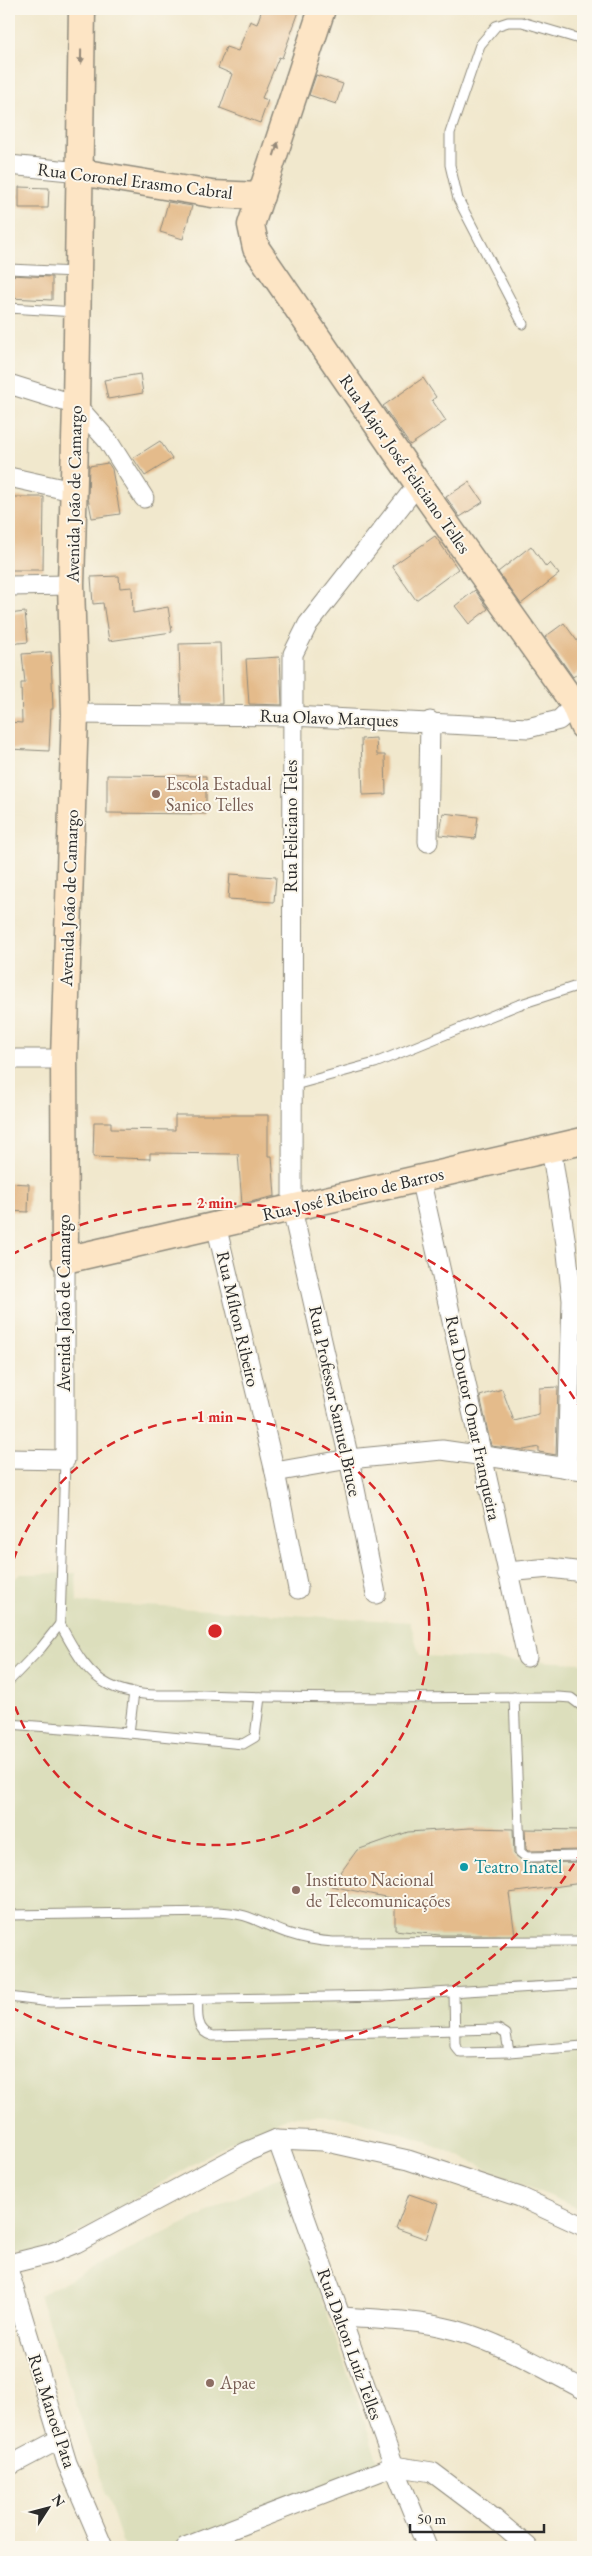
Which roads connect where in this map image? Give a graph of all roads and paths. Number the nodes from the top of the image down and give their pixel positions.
1 (82, 9) edge
2 (322, 9) edge
3 (583, 40) edge
4 (9, 165) edge
5 (80, 172) junction
6 (261, 196) junction
7 (9, 269) edge
8 (78, 272) junction
9 (9, 308) edge
10 (77, 312) junction
11 (523, 324) dead end
12 (9, 384) edge
13 (76, 404) junction
14 (9, 477) edge
15 (418, 484) junction
16 (72, 490) junction
17 (144, 498) dead end
18 (71, 585) junction
19 (9, 586) edge
20 (580, 709) edge
21 (75, 714) junction
22 (292, 716) junction
23 (430, 721) junction
24 (428, 842) dead end
25 (583, 984) edge
26 (9, 1059) edge
27 (64, 1059) junction
28 (290, 1087) junction
29 (583, 1141) edge
30 (551, 1148) junction
31 (420, 1178) junction
32 (292, 1209) junction
33 (216, 1225) junction
34 (64, 1260) junction
35 (481, 1457) junction
36 (9, 1459) edge
37 (348, 1459) junction
38 (64, 1460) junction
39 (575, 1469) edge
40 (275, 1472) junction
41 (507, 1572) junction
42 (583, 1572) edge
43 (298, 1589) dead end
44 (376, 1594) dead end
45 (60, 1624) junction
46 (528, 1657) dead end
47 (9, 1680) edge
48 (134, 1692) junction
49 (260, 1697) junction
50 (514, 1697) junction
51 (583, 1707) edge
52 (9, 1724) edge
53 (129, 1733) junction
54 (583, 1856) edge
55 (9, 1915) edge
56 (583, 1941) edge
57 (583, 1984) edge
58 (454, 1992) junction
59 (9, 1997) edge
60 (198, 1999) junction
61 (455, 2029) junction
62 (583, 2046) edge
63 (509, 2052) junction
64 (278, 2138) junction
65 (583, 2226) edge
66 (9, 2264) edge
67 (9, 2272) edge
68 (341, 2317) junction
69 (583, 2389) edge
70 (60, 2439) junction
71 (9, 2466) edge
72 (394, 2466) junction
73 (103, 2547) edge
74 (185, 2547) edge
75 (427, 2547) edge
76 (528, 2547) edge

1 -> 5 main road, Avenida João de Camargo
6 -> 2 main road, Rua Major José Feliciano Telles
3 - 11 lane
4 - 5 street, Rua Coronel Erasmo Cabral
5 - 6 main road, Rua Coronel Erasmo Cabral
5 - 8 main road, Avenida João de Camargo
6 - 15 main road, Rua Major José Feliciano Telles
7 - 8 lane
8 - 10 main road, Avenida João de Camargo
9 - 10 lane
10 - 13 main road, Avenida João de Camargo
12 - 13 street
13 - 16 main road, Avenida João de Camargo
13 - 17 street
14 - 16 street
15 - 20 main road, Rua Major José Feliciano Telles
15 - 22 street, Rua Feliciano Teles
16 - 18 main road, Avenida João de Camargo
18 - 19 street
18 - 21 main road, Avenida João de Camargo
20 - 23 street, Rua Olavo Marques
21 - 22 street, Rua Olavo Marques
21 - 27 main road, Avenida João de Camargo
22 - 23 street, Rua Olavo Marques
22 - 28 street, Rua Feliciano Teles
23 - 24 street
25 - 28 lane
26 - 27 street
27 - 34 main road, Avenida João de Camargo
28 - 32 street, Rua Feliciano Teles
29 - 30 main road, Rua José Ribeiro de Barros
30 - 31 main road, Rua José Ribeiro de Barros
30 - 39 street
31 - 32 main road, Rua José Ribeiro de Barros
31 - 35 street, Rua Doutor Omar Franqueira
32 - 33 main road, Rua José Ribeiro de Barros
32 - 37 street, Rua Professor Samuel Bruce
33 - 34 main road, Rua José Ribeiro de Barros
33 - 40 street, Rua Mílton Ribeiro
34 - 38 street, Avenida João de Camargo
35 - 37 street
35 - 39 street
35 - 41 street, Rua Doutor Omar Franqueira
36 - 38 street
37 - 40 street
37 - 44 street, Rua Professor Samuel Bruce
38 - 45 lane, Avenida João de Camargo
40 - 43 street, Rua Mílton Ribeiro
41 - 42 street
41 - 46 street, Rua Doutor Omar Franqueira
45 - 47 lane
45 - 48 lane
48 - 49 lane
48 - 53 lane
49 - 50 lane
49 - 53 lane
50 - 51 lane
50 - 54 lane
52 - 53 lane
55 - 56 lane
57 - 58 lane
58 - 60 lane
58 - 61 lane
59 - 60 lane
60 - 61 lane
61 - 63 lane
61 - 63 lane
62 - 63 lane
64 - 65 street
64 - 66 street
64 - 68 street, Rua Dalton Luiz Telles
67 - 70 street, Rua Manoel Pata
68 - 69 street
68 - 72 street, Rua Dalton Luiz Telles
70 - 71 street
70 - 73 street, Rua Manoel Pata
72 - 74 street
72 - 75 street, Rua Dalton Luiz Telles
72 - 76 street

